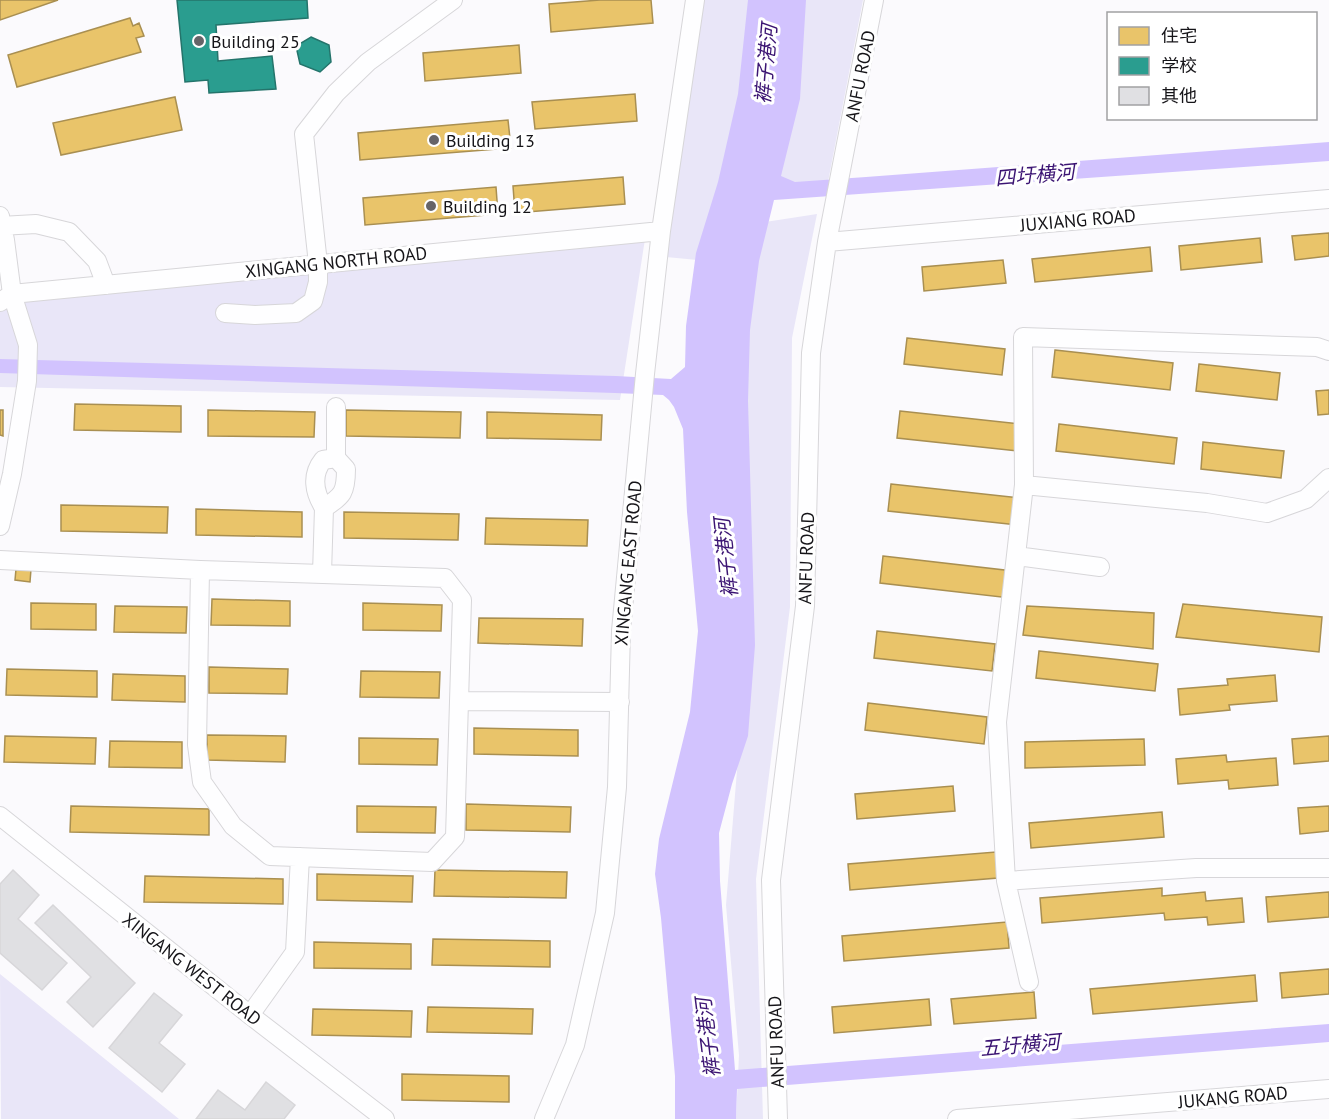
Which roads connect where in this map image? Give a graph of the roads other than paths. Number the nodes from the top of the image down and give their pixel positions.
1 (453, 0) edge
2 (695, 0) edge
3 (874, 0) edge
4 (1329, 199) edge
5 (1, 223) edge
6 (661, 231) junction
7 (827, 242) junction
8 (318, 264) junction
9 (106, 285) junction
10 (6, 298) edge
11 (225, 313) dead end
12 (1329, 351) edge
13 (336, 407) dead end
14 (336, 458) junction
15 (1329, 478) edge
16 (1024, 485) junction
17 (324, 508) junction
18 (0, 525) edge
19 (1016, 556) junction
20 (0, 560) edge
21 (1100, 567) dead end
22 (200, 570) junction
23 (322, 574) junction
24 (459, 701) junction
25 (620, 702) junction
26 (0, 816) edge
27 (300, 857) junction
28 (1329, 868) edge
29 (1006, 881) junction
30 (1029, 982) dead end
31 (250, 1015) junction
32 (1329, 1089) edge
33 (385, 1119) edge
34 (544, 1119) edge
35 (778, 1119) edge
36 (957, 1119) edge

1 - 8 street
2 - 6 street, XINGANG EAST ROAD
3 - 7 street, ANFU ROAD
4 - 7 street, JUXIANG ROAD
5 - 9 street
5 - 10 street
6 - 8 street, XINGANG NORTH ROAD
6 - 25 street, XINGANG EAST ROAD
7 - 35 street, ANFU ROAD
8 - 9 street, XINGANG NORTH ROAD
8 - 11 street
9 - 10 street, XINGANG NORTH ROAD
10 - 18 street
12 - 16 street
13 - 14 street
14 - 17 street
14 - 17 street
15 - 16 street
16 - 19 street
17 - 23 street
19 - 21 street
19 - 29 street
20 - 22 street
22 - 23 street
22 - 27 street
23 - 24 street
24 - 25 street
24 - 27 street
25 - 34 street, XINGANG EAST ROAD
26 - 31 street, XINGANG WEST ROAD
27 - 31 street
28 - 29 street
29 - 30 street
31 - 33 street, XINGANG WEST ROAD
32 - 36 street, JUKANG ROAD

